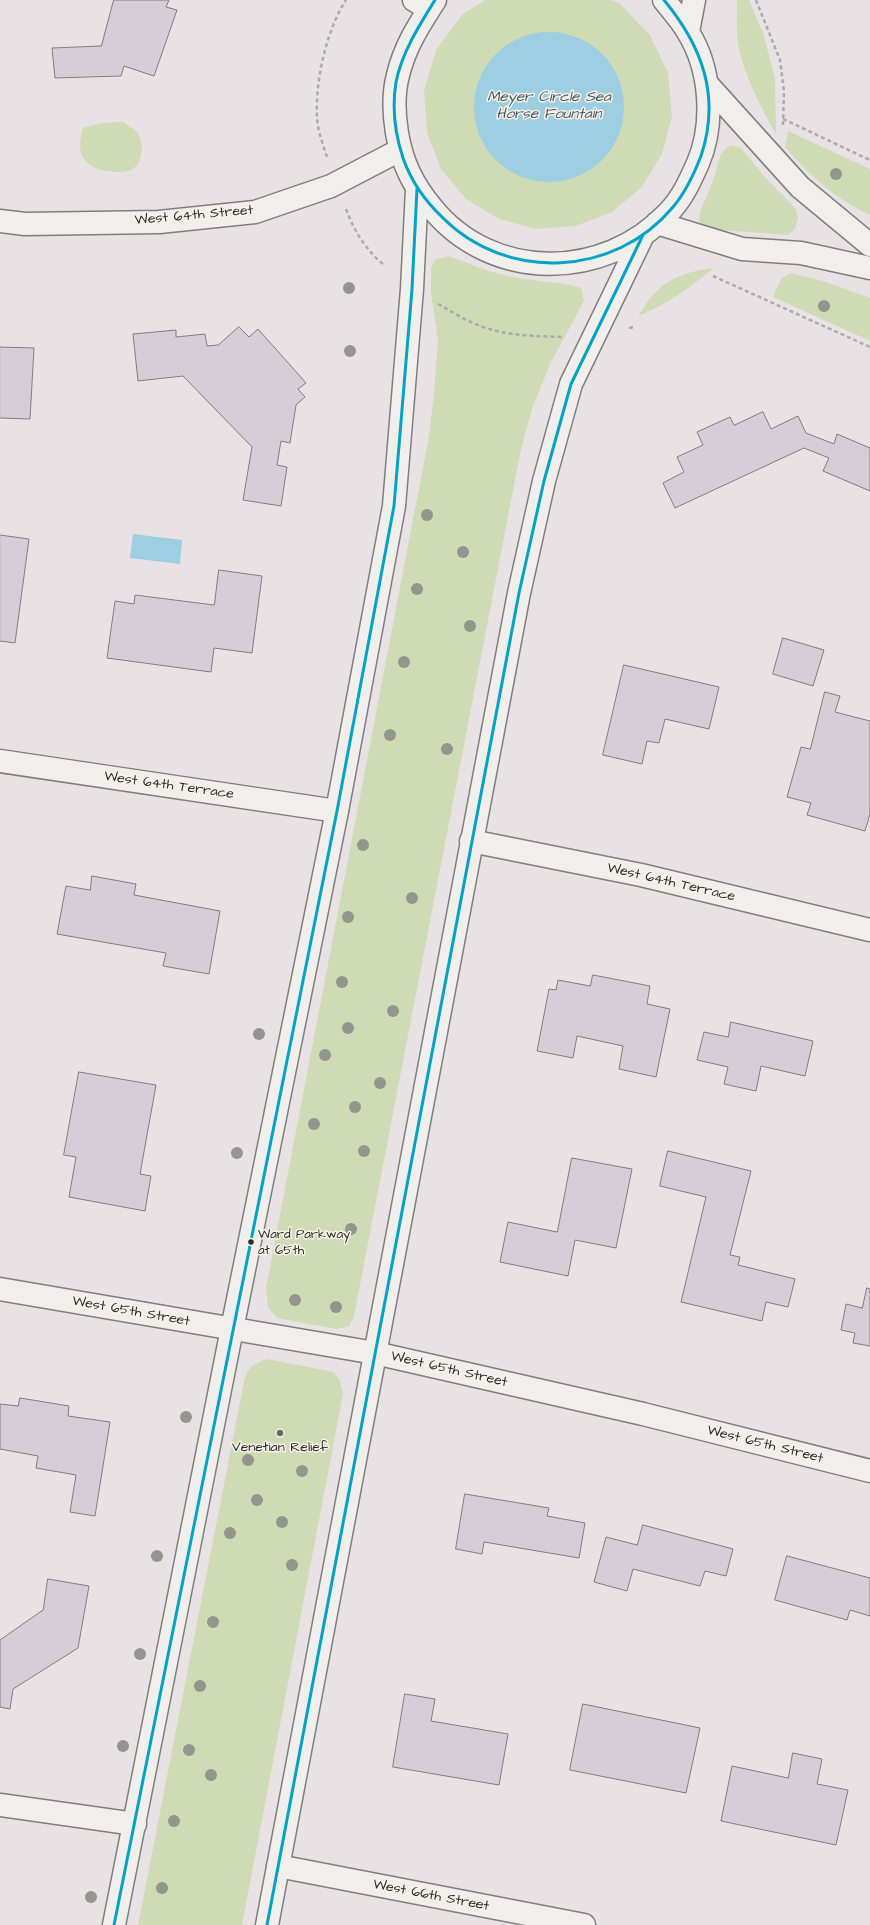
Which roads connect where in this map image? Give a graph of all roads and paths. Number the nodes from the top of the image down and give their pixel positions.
1 (346, 0) edge
2 (664, 0) edge
3 (694, 0) edge
4 (756, 0) edge
5 (426, 3) edge
6 (688, 32) junction
7 (707, 84) junction
8 (784, 119) junction
9 (784, 126) dead end
10 (400, 150) junction
11 (870, 160) edge
12 (329, 164) dead end
13 (417, 190) junction
14 (344, 206) dead end
15 (0, 221) edge
16 (650, 229) junction
17 (870, 244) edge
18 (376, 258) dead end
19 (870, 268) edge
20 (713, 276) dead end
21 (432, 301) dead end
22 (565, 337) dead end
23 (870, 348) edge
24 (0, 761) edge
25 (337, 812) junction
26 (471, 841) junction
27 (870, 930) edge
28 (0, 1289) edge
29 (232, 1329) junction
30 (375, 1353) junction
31 (870, 1471) edge
32 (0, 1805) edge
33 (135, 1824) junction
34 (278, 1866) junction
35 (114, 1925) edge
36 (267, 1925) edge
37 (584, 1925) edge

1 - 12 path
2 - 6 main road
3 - 6 main road
4 - 8 path
5 - 10 main road
6 - 7 main road
7 - 16 main road
7 - 17 main road
8 - 9 path
8 - 11 path
10 - 13 main road
10 - 15 main road, West 64th Street
13 - 16 main road
13 - 25 main road
14 - 18 path
16 - 19 main road
16 - 26 main road
20 - 23 path
21 - 22 path
24 - 25 main road, West 64th Terrace
25 - 29 main road
26 - 27 main road, West 64th Terrace
26 - 30 main road
28 - 29 main road, West 65th Street
29 - 30 main road, West 65th Street
29 - 33 main road
30 - 31 main road, West 65th Street
30 - 34 main road
32 - 33 main road
33 - 35 main road
34 - 36 main road
34 - 37 main road, West 66th Street

